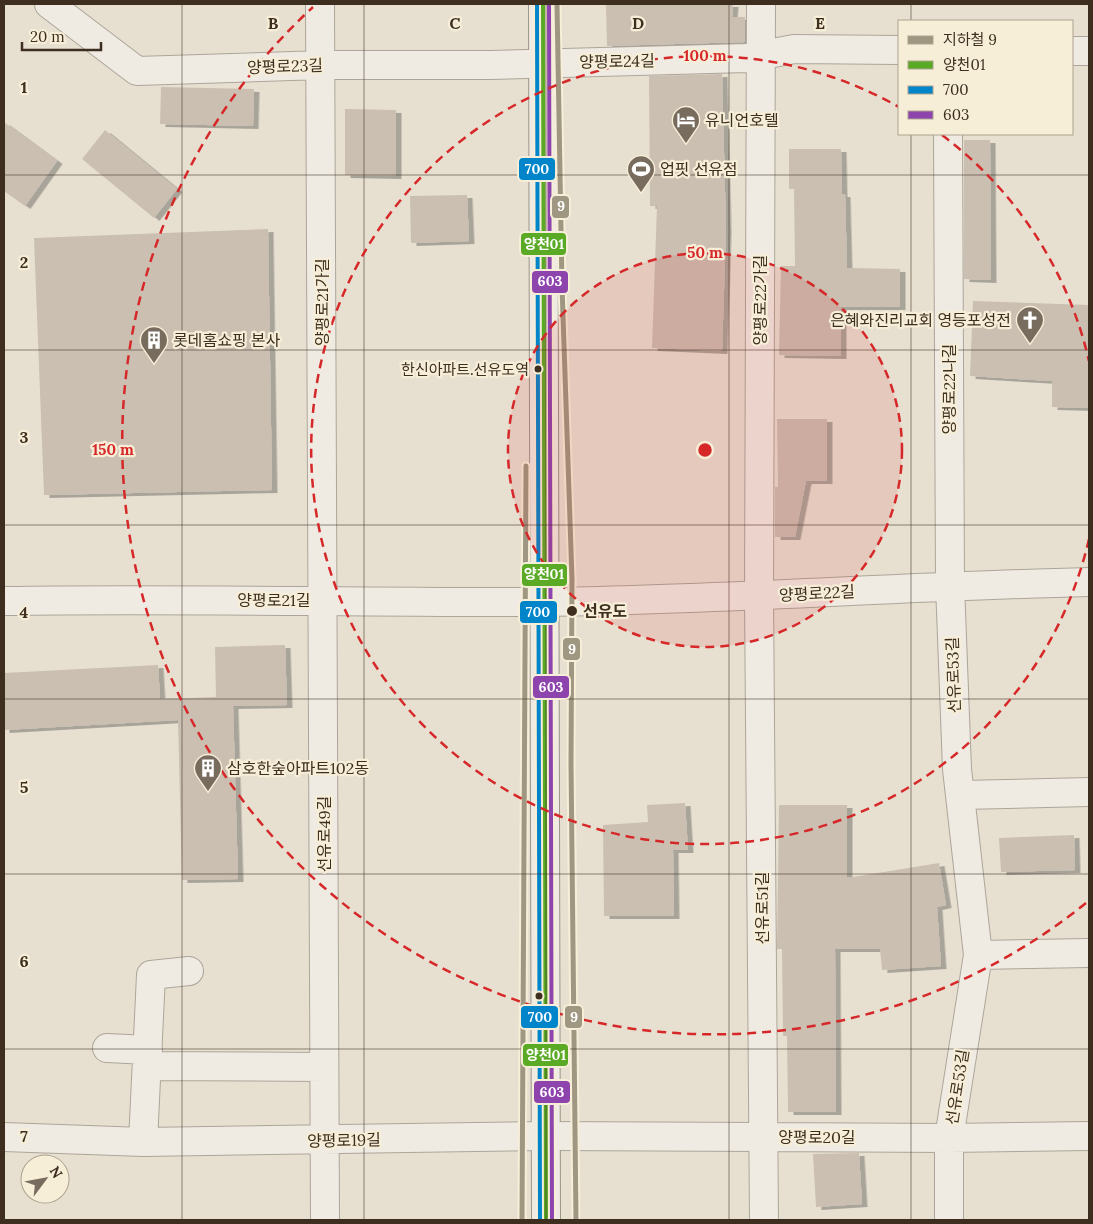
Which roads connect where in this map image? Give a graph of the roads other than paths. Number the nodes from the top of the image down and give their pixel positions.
1 (49, 4) edge
2 (320, 4) edge
3 (543, 4) edge
4 (761, 4) edge
5 (898, 50) edge
6 (1073, 51) edge
7 (1089, 51) edge
8 (760, 56) junction
9 (543, 64) junction
10 (322, 65) junction
11 (948, 135) edge
12 (1089, 582) edge
13 (950, 585) junction
14 (760, 596) junction
15 (4, 600) edge
16 (323, 600) junction
17 (545, 602) junction
18 (1089, 792) edge
19 (961, 796) junction
20 (1089, 953) edge
21 (978, 955) junction
22 (189, 971) dead end
23 (107, 1048) dead end
24 (148, 1058) junction
25 (324, 1067) junction
26 (546, 1136) junction
27 (1089, 1136) edge
28 (4, 1137) edge
29 (764, 1137) junction
30 (950, 1138) junction
31 (325, 1140) junction
32 (143, 1142) junction
33 (325, 1220) edge
34 (546, 1220) edge
35 (764, 1220) edge
36 (949, 1220) edge

1 - 10 street, 양평로23길
2 - 10 street, 양평로21가길
3 - 9 street
4 - 8 street, 양평로22가길
5 - 8 street, 양평로24길
6 - 7 street
8 - 9 street, 양평로24길
8 - 14 street, 양평로22가길
9 - 10 street, 양평로23길
9 - 17 street
10 - 16 street, 양평로21가길
11 - 13 street, 양평로22나길
12 - 13 street, 양평로22길
13 - 14 street, 양평로22길
13 - 19 street, 선유로53길
14 - 17 street, 양평로22길
14 - 29 street, 선유로51길
15 - 16 street, 양평로21길
16 - 17 street, 양평로21길
16 - 25 street, 선유로49길
17 - 26 street
18 - 19 street
19 - 21 street, 선유로53길
20 - 21 street
21 - 30 street, 선유로53길
22 - 24 street
23 - 24 street
24 - 25 street
24 - 32 street
25 - 31 street, 선유로49길
26 - 29 street, 양평로20길
26 - 31 street, 양평로19길
26 - 34 street
27 - 30 street, 양평로20길
28 - 32 street, 양평로19길
29 - 30 street, 양평로20길
29 - 35 street, 선유로51길
30 - 36 street, 선유로53길
31 - 32 street, 양평로19길
31 - 33 street, 선유로49길

